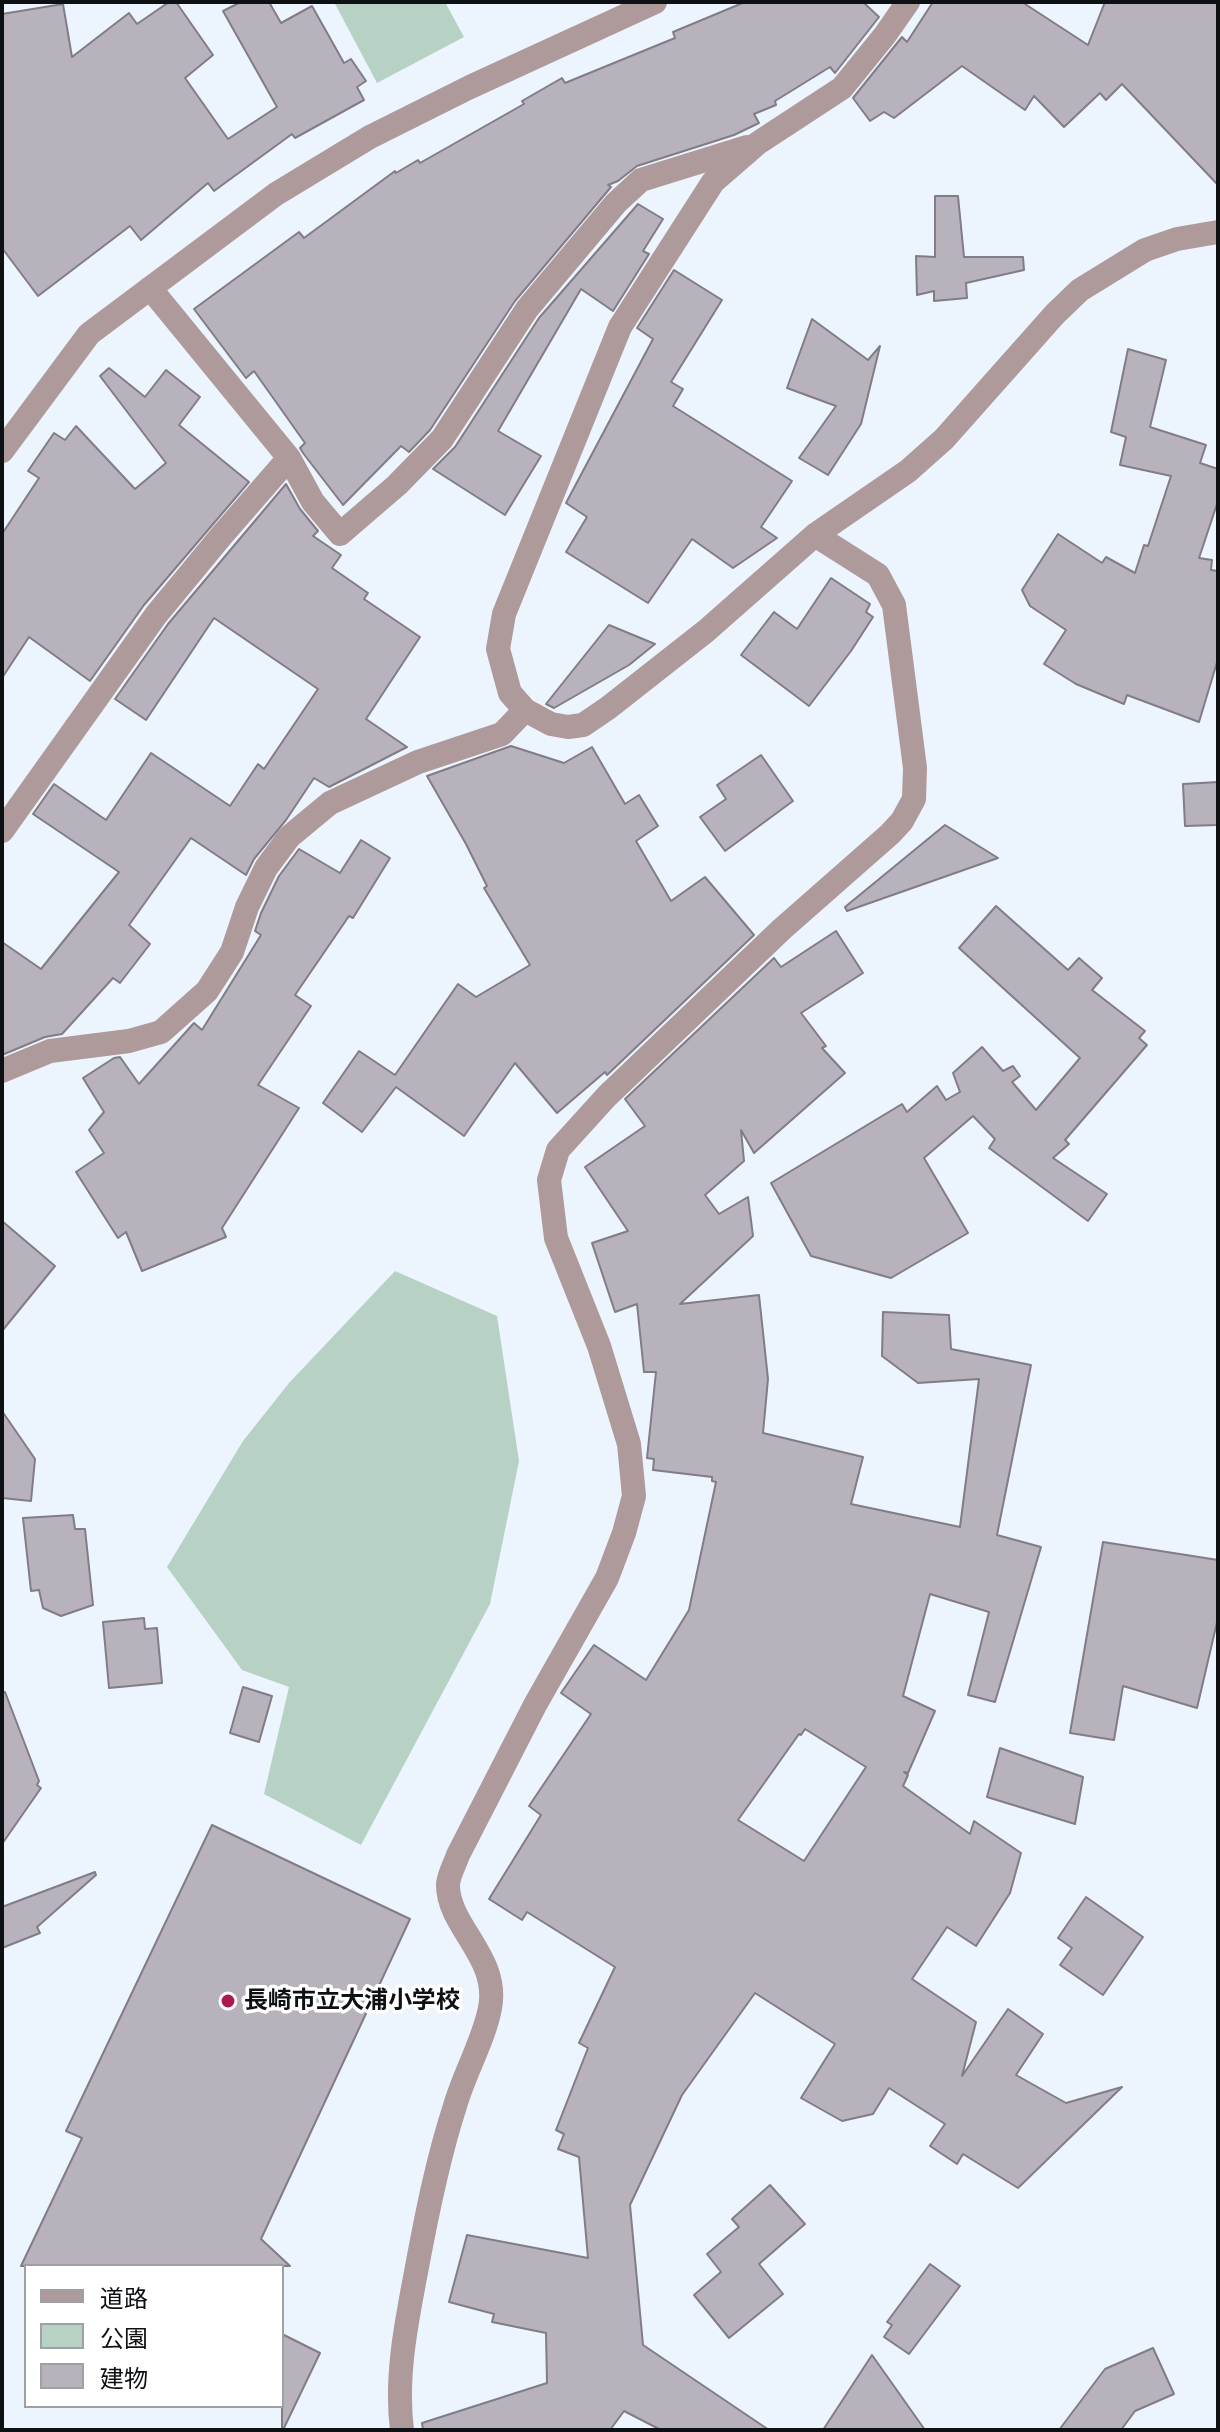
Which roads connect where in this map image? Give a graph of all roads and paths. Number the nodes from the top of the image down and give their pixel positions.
1 (655, 2) edge
2 (908, 2) edge
3 (758, 143) junction
4 (1218, 232) edge
5 (150, 288) junction
6 (2, 451) edge
7 (289, 458) junction
8 (815, 535) junction
9 (525, 710) junction
10 (2, 831) edge
11 (2, 1071) edge
12 (402, 2430) edge

1 - 5 street
2 - 3 street
3 - 7 street
3 - 9 street
4 - 8 street
5 - 6 street
5 - 7 street
7 - 10 street
8 - 9 street
8 - 12 street
9 - 11 street

